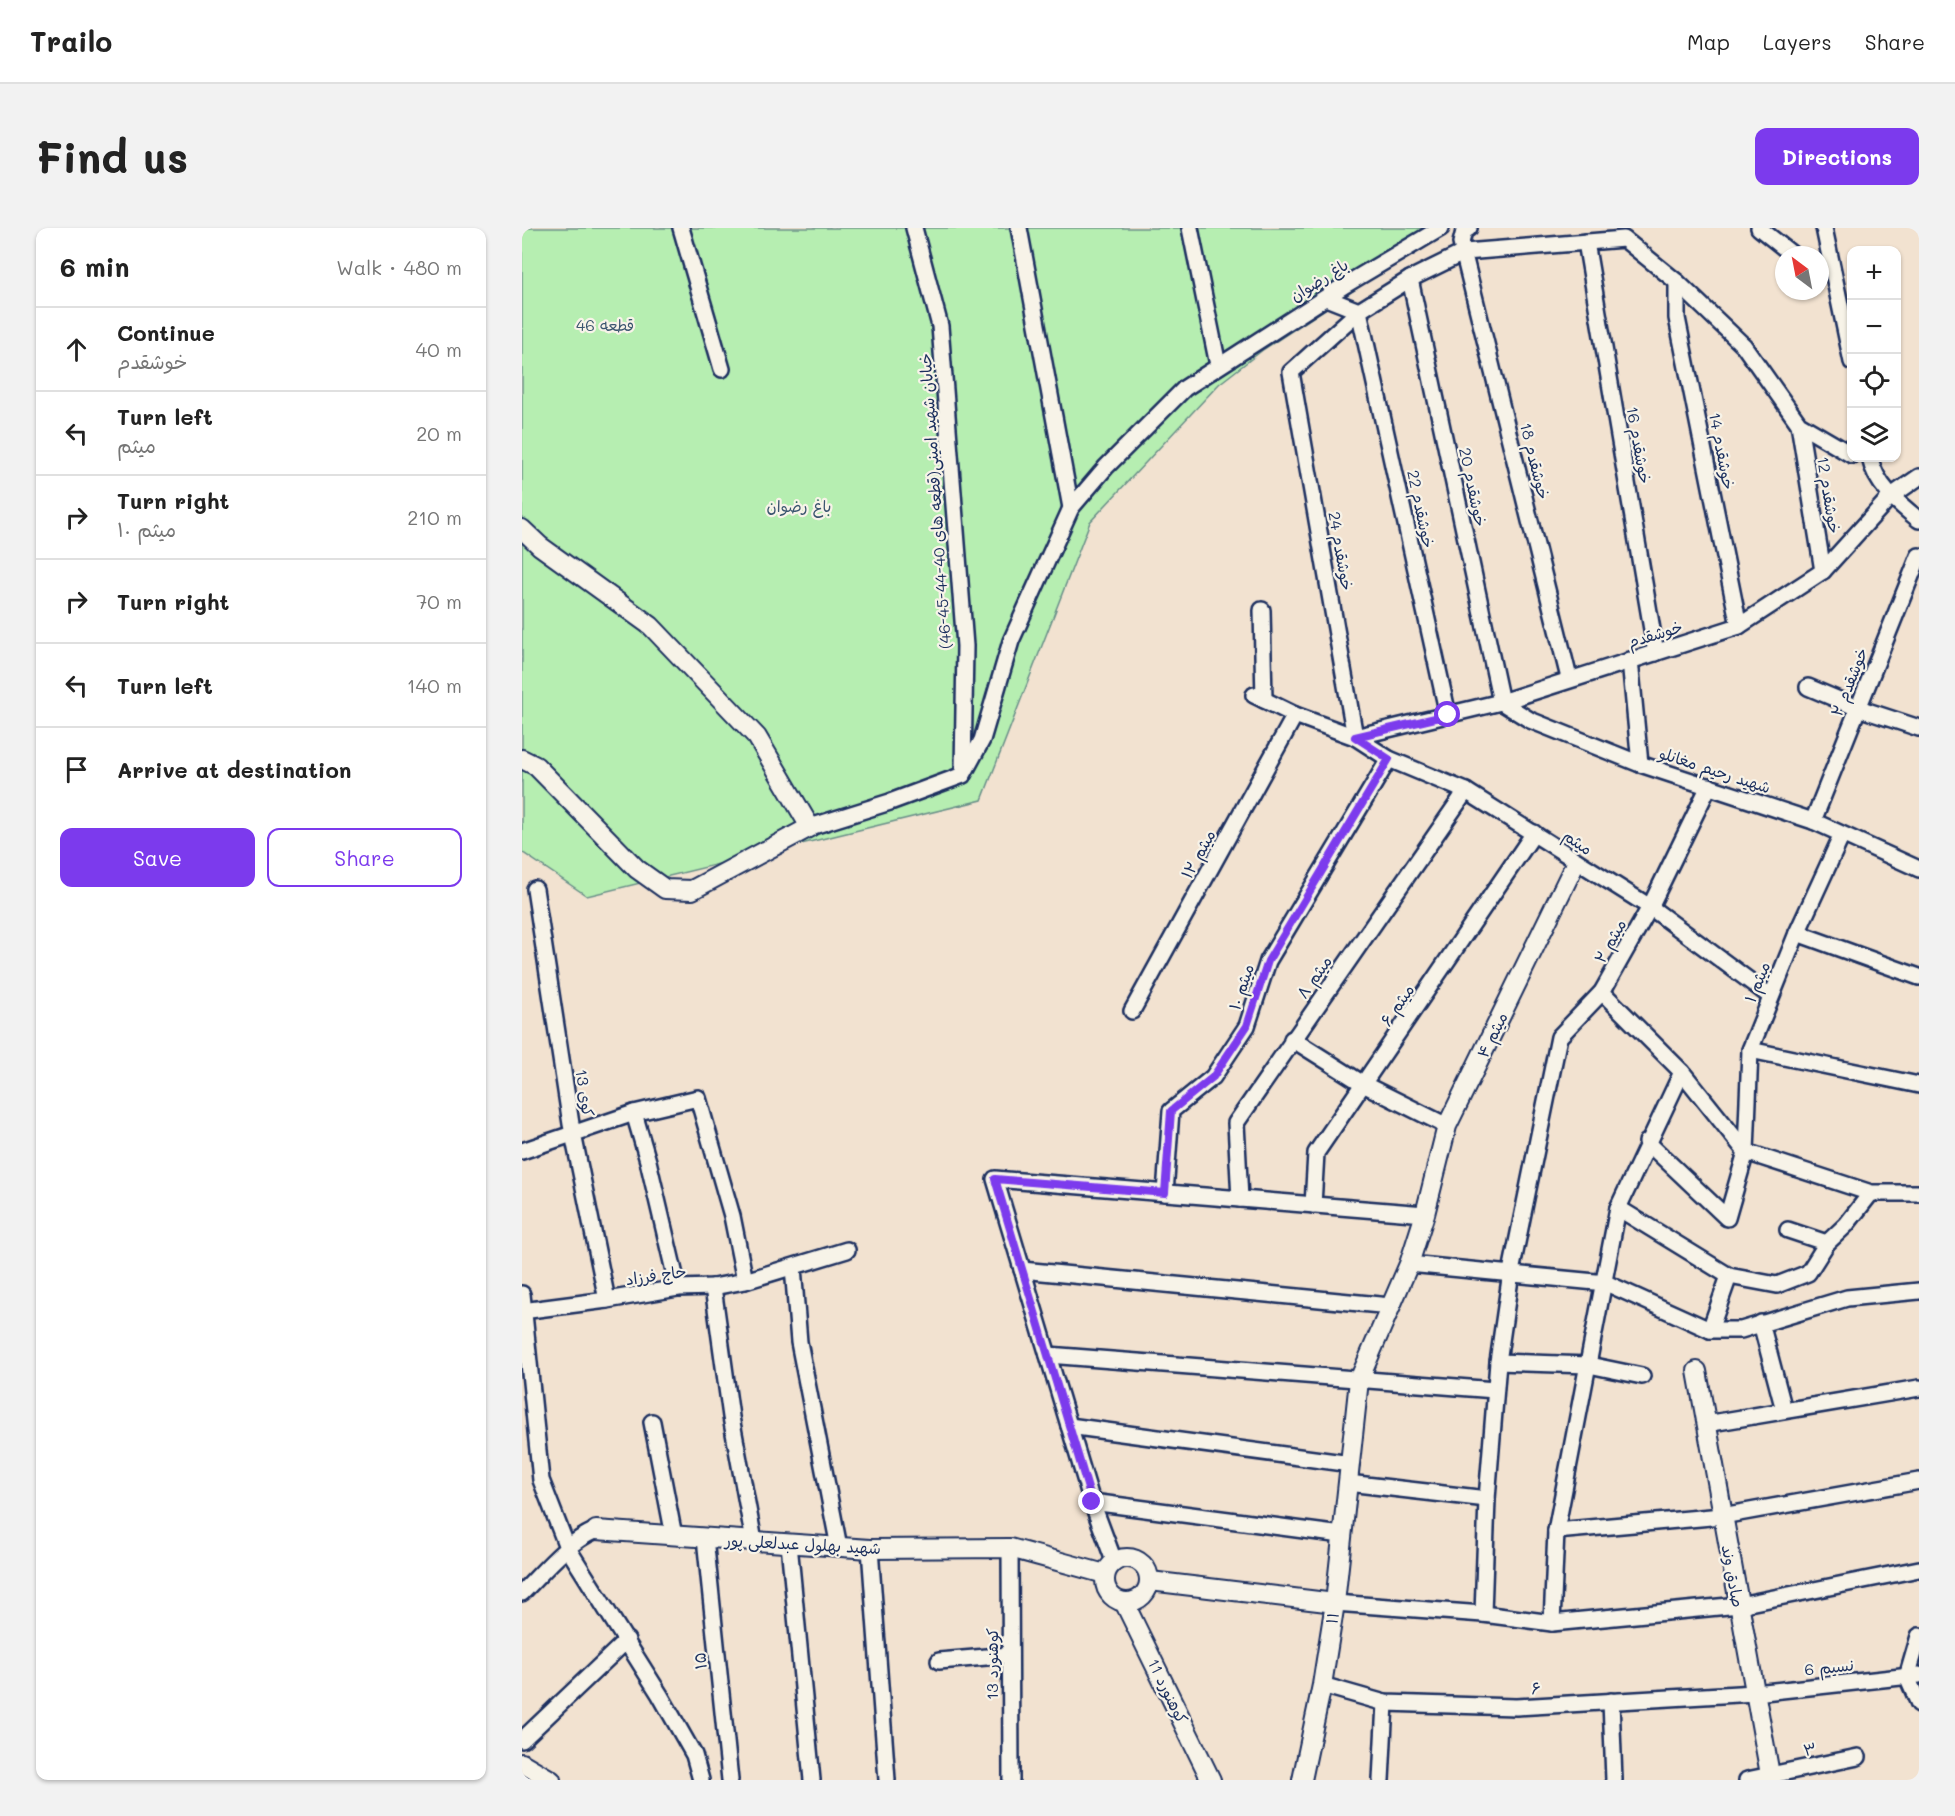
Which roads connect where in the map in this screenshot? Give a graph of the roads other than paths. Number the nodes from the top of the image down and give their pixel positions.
1 (681, 228) edge
2 (914, 228) edge
3 (1019, 228) edge
4 (1190, 228) edge
5 (1441, 228) edge
6 (1469, 228) edge
7 (1759, 228) edge
8 (1824, 228) edge
9 (1586, 242) junction
10 (1782, 246) edge
11 (1465, 252) junction
12 (1410, 279) junction
13 (1677, 282) junction
14 (1829, 284) edge
15 (1837, 290) junction
16 (1326, 298) junction
17 (1359, 311) junction
18 (1849, 354) edge
19 (1218, 365) junction
20 (722, 369) dead end
21 (1799, 424) junction
22 (1847, 453) edge
23 (1871, 462) edge
24 (1919, 477) edge
25 (1890, 497) junction
26 (1071, 508) junction
27 (1919, 520) edge
28 (522, 529) edge
29 (1919, 556) edge
30 (1823, 571) junction
31 (1262, 610) dead end
32 (1739, 626) junction
33 (1656, 653) junction
34 (1630, 660) junction
35 (1569, 678) junction
36 (1808, 687) dead end
37 (1501, 702) junction
38 (1858, 708) junction
39 (1295, 715) junction
40 (1448, 715) junction
41 (1919, 728) edge
42 (1355, 737) junction
43 (522, 759) edge
44 (1389, 759) junction
45 (1640, 764) junction
46 (963, 775) junction
47 (1709, 786) junction
48 (1466, 790) junction
49 (1812, 821) junction
50 (810, 827) junction
51 (1534, 834) junction
52 (1842, 835) junction
53 (1576, 862) junction
54 (1919, 869) edge
55 (535, 889) dead end
56 (1650, 907) junction
57 (1797, 933) junction
58 (1919, 977) edge
59 (1602, 992) junction
60 (1770, 996) junction
61 (1132, 1011) dead end
62 (1292, 1039) junction
63 (1750, 1050) junction
64 (1682, 1072) junction
65 (1365, 1084) junction
66 (1919, 1085) edge
67 (633, 1113) junction
68 (1448, 1126) junction
69 (573, 1135) junction
70 (1647, 1142) junction
71 (522, 1151) edge
72 (1746, 1152) junction
73 (1165, 1193) junction
74 (1871, 1193) junction
75 (1919, 1193) edge
76 (1240, 1199) junction
77 (1313, 1204) junction
78 (1618, 1208) junction
79 (1425, 1214) junction
80 (1788, 1230) dead end
81 (1827, 1243) junction
82 (847, 1250) dead end
83 (1409, 1264) junction
84 (793, 1267) junction
85 (1022, 1270) junction
86 (1511, 1272) junction
87 (1729, 1276) junction
88 (745, 1281) junction
89 (1606, 1282) junction
90 (713, 1287) junction
91 (678, 1288) junction
92 (1919, 1291) edge
93 (522, 1294) edge
94 (607, 1300) junction
95 (1390, 1306) junction
96 (524, 1310) edge
97 (1761, 1323) junction
98 (1710, 1330) junction
99 (1048, 1355) junction
100 (1498, 1362) junction
101 (1589, 1365) junction
102 (1697, 1371) dead end
103 (1642, 1376) dead end
104 (1359, 1380) junction
105 (1919, 1388) edge
106 (1495, 1390) junction
107 (1784, 1410) junction
108 (652, 1422) dead end
109 (1706, 1424) junction
110 (1069, 1426) junction
111 (1350, 1464) junction
112 (1919, 1481) edge
113 (1348, 1483) junction
114 (1487, 1499) junction
115 (1092, 1502) junction
116 (1722, 1516) junction
117 (596, 1530) joint
118 (1556, 1531) junction
119 (1342, 1535) junction
120 (674, 1536) junction
121 (705, 1538) junction
122 (754, 1541) junction
123 (789, 1544) junction
124 (567, 1547) junction
125 (838, 1547) junction
126 (1010, 1548) junction
127 (870, 1549) junction
128 (1110, 1568) junction
129 (1919, 1569) edge
130 (1150, 1581) junction
131 (522, 1593) edge
132 (1124, 1602) junction
133 (1335, 1602) junction
134 (1739, 1605) junction
135 (1483, 1614) junction
136 (1552, 1623) junction
137 (1919, 1636) edge
138 (627, 1640) junction
139 (1010, 1655) junction
140 (939, 1660) dead end
141 (1913, 1676) edge
142 (1322, 1685) junction
143 (1755, 1693) junction
144 (1611, 1701) junction
145 (1385, 1703) junction
146 (1919, 1704) edge
147 (522, 1740) edge
148 (1858, 1757) dead end
149 (522, 1762) edge
150 (1770, 1778) edge
151 (551, 1780) edge
152 (701, 1780) edge
153 (730, 1780) edge
154 (812, 1780) edge
155 (887, 1780) edge
156 (1011, 1780) edge
157 (1211, 1780) edge
158 (1302, 1780) edge
159 (1381, 1780) edge
160 (1614, 1780) edge
161 (1747, 1780) edge

1 - 20 street
2 - 46 street, خیابان شهید امینی(قطعه های 40-44-45-46)
3 - 26 street
4 - 19 street
5 - 16 street, باغ رضوان
6 - 11 street
7 - 10 street
8 - 15 street
9 - 11 street
9 - 13 street
9 - 33 street, خوشقدم 16
11 - 12 street
11 - 35 street, خوشقدم 18
12 - 17 street
12 - 37 street, خوشقدم 20
13 - 21 street
13 - 32 street, خوشقدم 14
14 - 15 street
15 - 18 street
16 - 17 street
16 - 19 street, باغ رضوان
17 - 40 street, خوشقدم 22
17 - 42 street, خوشقدم 24
19 - 26 street, باغ رضوان
21 - 22 street
21 - 30 street, خوشقدم 12
23 - 25 street
24 - 25 street, خوشقدم
25 - 27 street
25 - 30 street, خوشقدم
26 - 46 street, باغ رضوان
28 - 50 street
29 - 38 street, ۲ خوشقدم
30 - 32 street, خوشقدم
31 - 39 street, میثم
32 - 33 street, خوشقدم
33 - 34 street, خوشقدم
34 - 35 street, خوشقدم
34 - 45 street
35 - 37 street, خوشقدم
36 - 38 street
37 - 40 street, خوشقدم
37 - 45 street, شهید رحیم مغانلو
38 - 41 street
38 - 49 street, ۲ خوشقدم
39 - 42 street, میثم
39 - 61 street, ۱۲ میثم
40 - 42 street, خوشقدم
42 - 44 street, میثم
43 - 50 street
44 - 48 street, میثم
44 - 73 street, ۱۰ میثم
45 - 47 street, شهید رحیم مغانلو
46 - 50 street
47 - 49 street, شهید رحیم مغانلو
47 - 56 street, ۲ میثم
48 - 51 street, میثم
48 - 62 street, ۸ میثم
49 - 52 street, شهید رحیم مغانلو
51 - 53 street, میثم
51 - 65 street, ۶ میثم
52 - 54 street, شهید رحیم مغانلو
52 - 57 street, ۱ میثم
53 - 56 street, میثم
53 - 68 street, ۴ میثم
55 - 69 street, کوی 13
56 - 59 street, ۲ میثم
56 - 60 street, میثم
57 - 58 street
57 - 60 street, ۱ میثم
59 - 64 street
59 - 86 street, ۲ میثم
60 - 63 street, ۱ میثم
62 - 65 street
62 - 76 street, ۸ میثم
63 - 66 street
63 - 72 street, ۱ میثم
64 - 70 street
64 - 72 street
65 - 68 street
65 - 77 street, ۶ میثم
67 - 69 street
67 - 88 street
67 - 91 street
68 - 79 street, ۴ میثم
69 - 71 street
69 - 94 street, کوی 13
70 - 72 street, ۱ میثم
70 - 78 street
72 - 74 street
73 - 76 street
73 - 85 street
74 - 75 street
74 - 81 street
76 - 77 street
77 - 79 street
78 - 87 street
78 - 89 street
79 - 83 street, ۴ میثم
80 - 81 street
81 - 87 street
82 - 84 street, حاج فرزاد
83 - 86 street
83 - 95 street, ۴ میثم
84 - 88 street, حاج فرزاد
84 - 125 street
85 - 95 street
85 - 99 street
86 - 89 street
86 - 100 street, ۲ میثم
87 - 98 street
88 - 90 street, حاج فرزاد
89 - 98 street
89 - 101 street
90 - 91 street, حاج فرزاد
90 - 122 street
91 - 94 street, حاج فرزاد
92 - 97 street
93 - 96 street
94 - 96 street, حاج فرزاد
95 - 104 street, ۴ میثم
96 - 124 street
97 - 98 street
97 - 107 street
99 - 104 street
99 - 110 street
100 - 101 street
100 - 106 street, ۲ میثم
101 - 103 street
101 - 118 street
102 - 109 street, صادق وند
104 - 106 street
104 - 111 street, ۴ میثم
105 - 107 street
106 - 114 street, ۲ میثم
107 - 109 street
108 - 120 street
109 - 116 street, صادق وند
110 - 111 street
110 - 115 street
111 - 113 street, ۴ میثم
112 - 116 street
113 - 114 street
113 - 119 street, ۴ میثم
114 - 135 street, ۲ میثم
115 - 119 street
115 - 128 street
116 - 118 street
116 - 134 street, صادق وند
117 - 120 street, شهید بهلول عبدلعلی پور
117 - 124 street, شهید بهلول عبدلعلی پور
118 - 136 street
119 - 133 street, ۴ میثم
120 - 121 street, شهید بهلول عبدلعلی پور
121 - 122 street, شهید بهلول عبدلعلی پور
121 - 153 street, ۱۵
122 - 123 street, شهید بهلول عبدلعلی پور
123 - 125 street, شهید بهلول عبدلعلی پور
123 - 154 street
124 - 131 street, شهید بهلول عبدلعلی پور
124 - 138 street
125 - 127 street, شهید بهلول عبدلعلی پور
126 - 127 street, شهید بهلول عبدلعلی پور
126 - 128 street, شهید بهلول عبدلعلی پور
126 - 139 street, کوهنورد 13
127 - 155 street
128 - 130 street
128 - 132 street
129 - 134 street
130 - 132 street
130 - 133 street, ۱۱
132 - 157 street, کوهنورد 11
133 - 135 street
133 - 142 street, ۱۱
134 - 136 street
134 - 143 street, صادق وند
135 - 136 street
137 - 141 street
138 - 147 street
138 - 152 street
139 - 140 street
139 - 156 street, کوهنورد 13
141 - 143 street, نسیم 6
141 - 146 street
142 - 145 street, ۶
142 - 158 street, ۱۱
143 - 144 street, ۶
143 - 150 street, صادق وند
144 - 145 street, ۶
144 - 160 street
145 - 159 street
148 - 150 street, ۳
149 - 151 street
150 - 161 street, ۳

